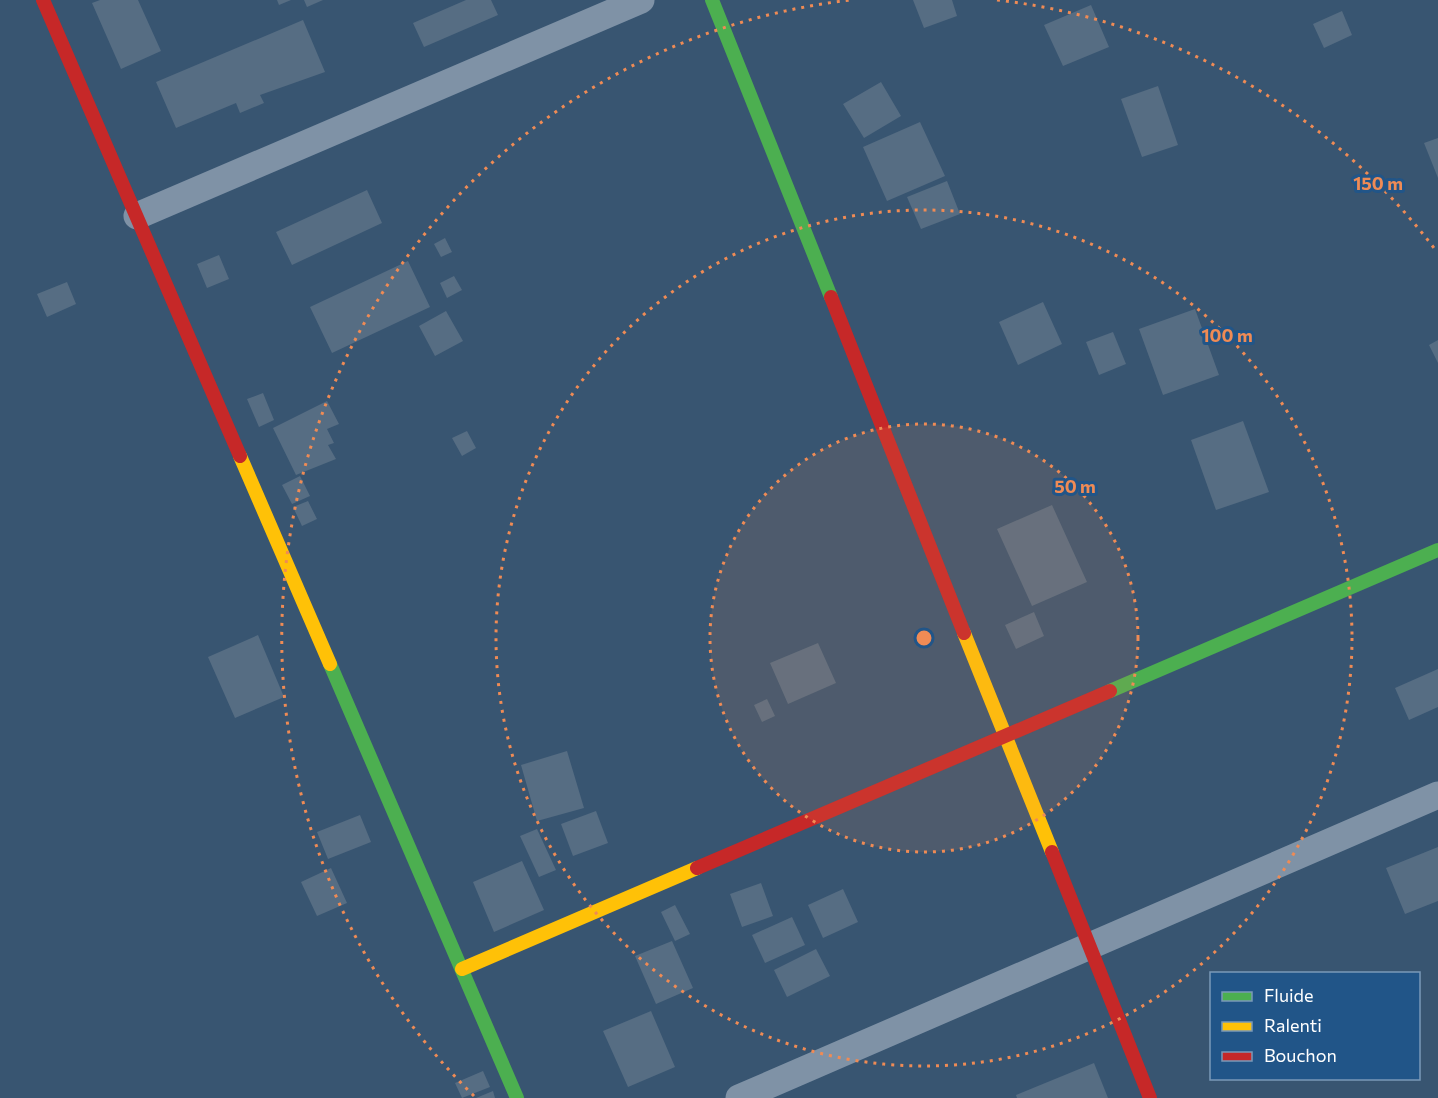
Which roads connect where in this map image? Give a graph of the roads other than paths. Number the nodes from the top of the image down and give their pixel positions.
1 (43, 0) edge
2 (641, 0) edge
3 (712, 0) edge
4 (136, 216) junction
5 (1438, 550) edge
6 (1006, 736) junction
7 (1438, 795) edge
8 (1090, 946) junction
9 (462, 969) junction
10 (517, 1098) edge
11 (739, 1098) edge
12 (1150, 1098) edge

1 - 4 street
2 - 4 street
3 - 6 street
4 - 9 street
5 - 6 street
6 - 8 street
6 - 9 street
7 - 8 street
8 - 11 street
8 - 12 street
9 - 10 street

